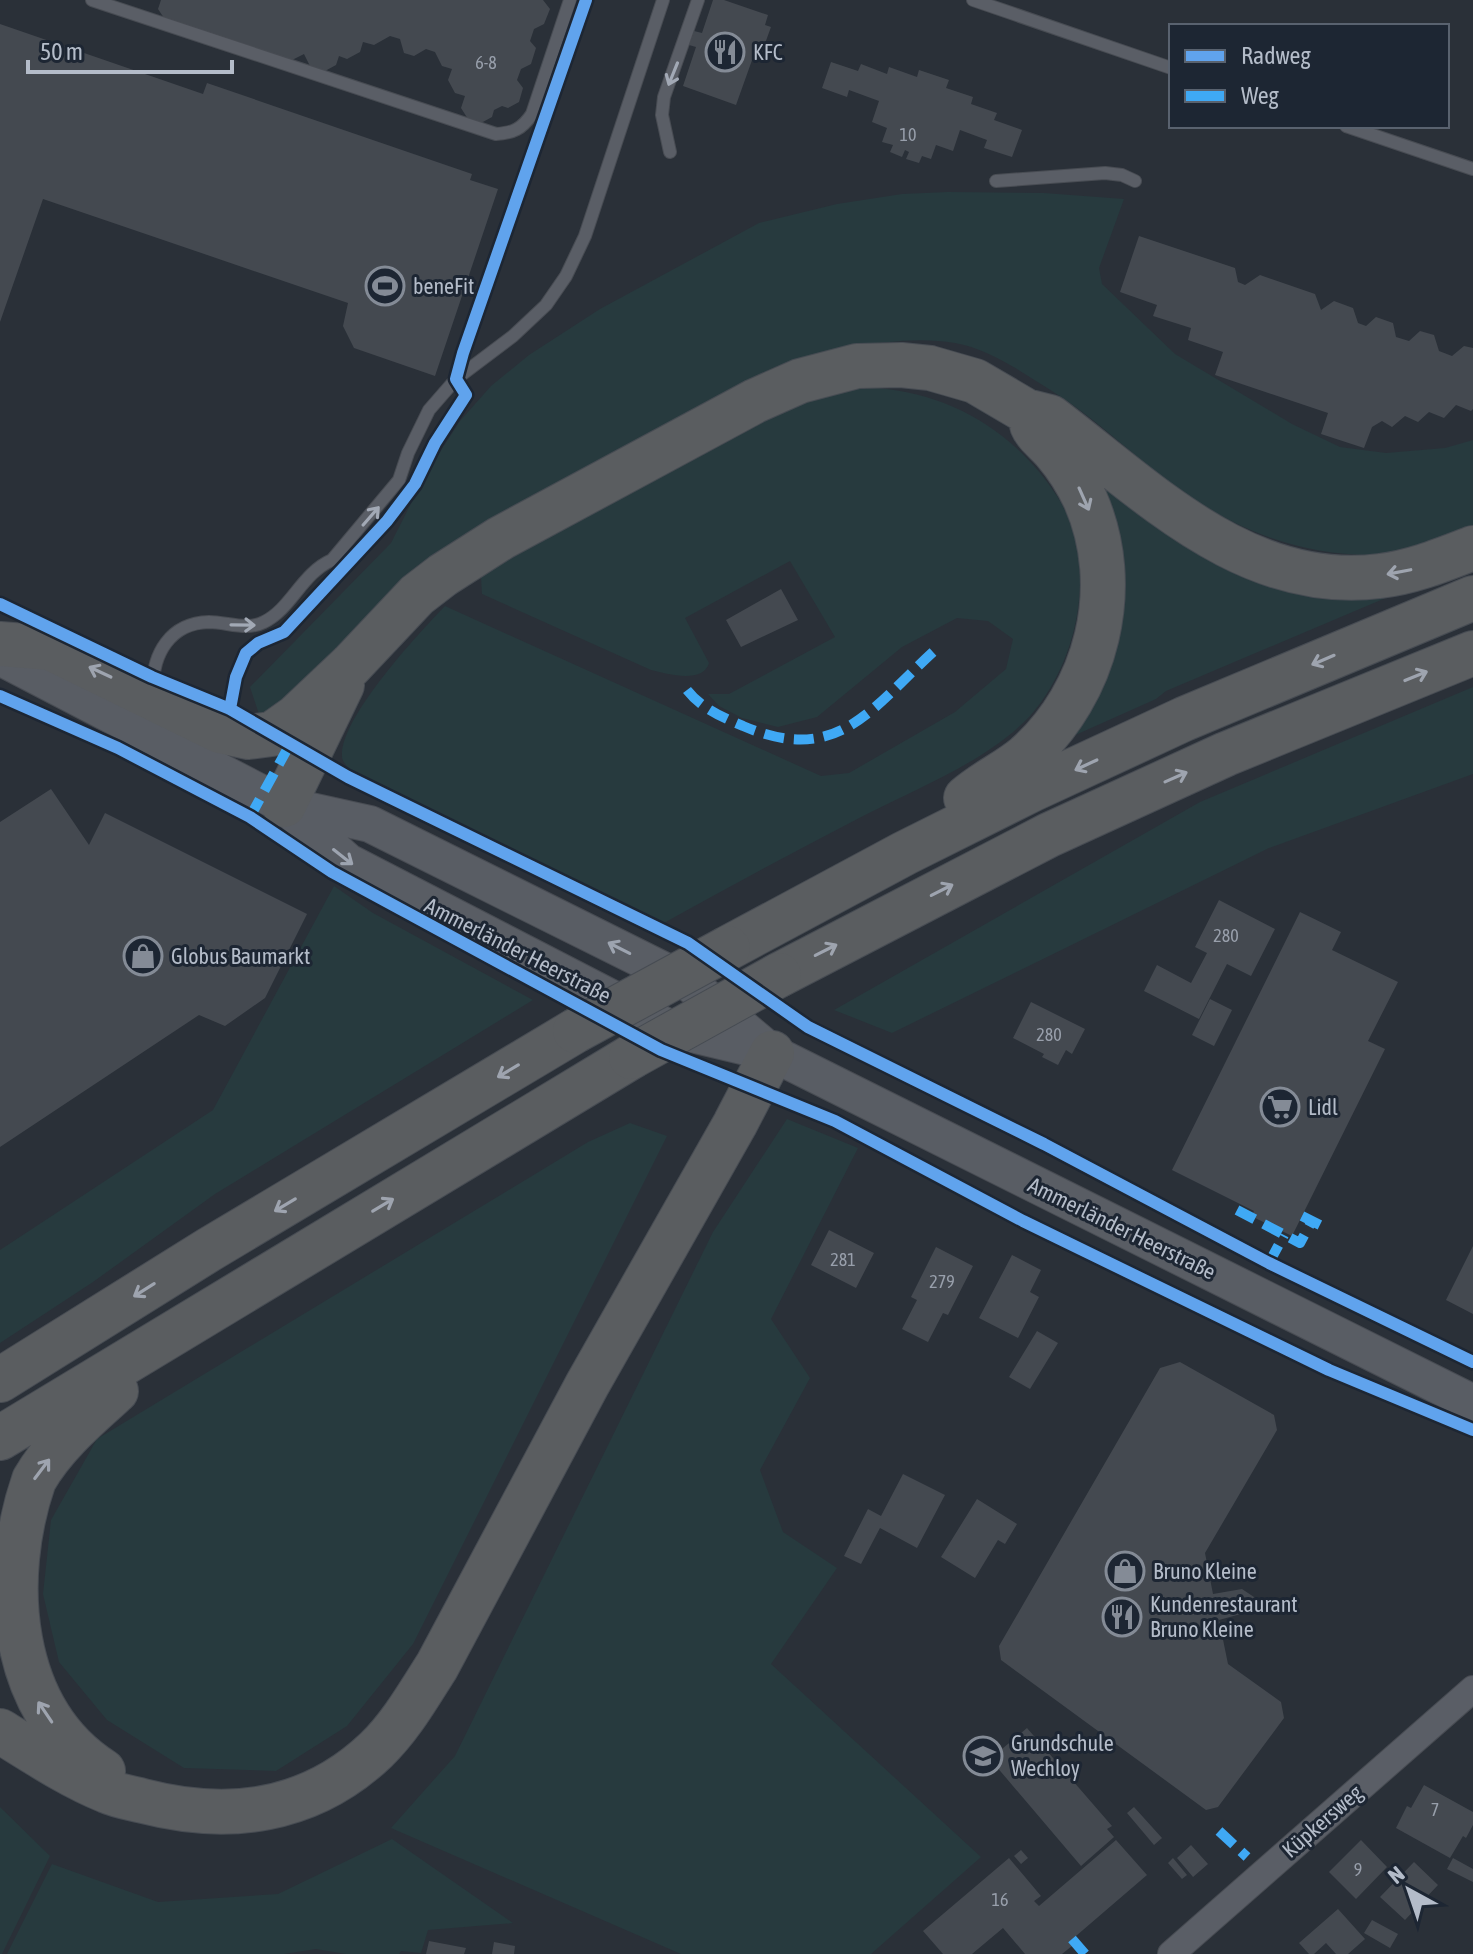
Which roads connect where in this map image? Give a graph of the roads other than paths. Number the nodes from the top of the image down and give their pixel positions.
1 (92, 0) edge
2 (570, 0) edge
3 (663, 0) edge
4 (698, 0) edge
5 (973, 0) edge
6 (1169, 67) edge
7 (1352, 128) edge
8 (670, 152) dead end
9 (1473, 169) edge
10 (996, 181) dead end
11 (1135, 181) dead end
12 (1026, 411) junction
13 (1473, 548) edge
14 (1473, 598) edge
15 (0, 644) edge
16 (1473, 653) edge
17 (0, 657) edge
18 (351, 665) junction
19 (153, 697) junction
20 (284, 805) junction
21 (905, 853) junction
22 (772, 1053) junction
23 (196, 1318) junction
24 (0, 1380) edge
25 (1473, 1403) edge
26 (0, 1438) edge
27 (1473, 1689) edge
28 (0, 1731) edge
29 (172, 1808) junction
30 (1171, 1954) edge

1 - 2 lane
19 -> 3 lane
4 -> 8 lane
5 - 6 lane
7 - 9 lane
10 - 11 lane
13 -> 12 highway
12 - 18 highway
12 -> 21 highway
14 -> 21 highway
19 -> 15 highway
23 -> 16 highway, bridge
17 - 20 street, Ammerländer Heerstraße
18 - 19 highway
18 - 20 highway
22 -> 20 street, Ammerländer Heerstraße
20 -> 22 street, Ammerländer Heerstraße
21 -> 24 highway, bridge
22 - 25 street, Ammerländer Heerstraße
22 - 29 highway
23 - 26 highway
29 -> 23 highway
27 - 30 street, Küpkersweg
28 - 29 highway

